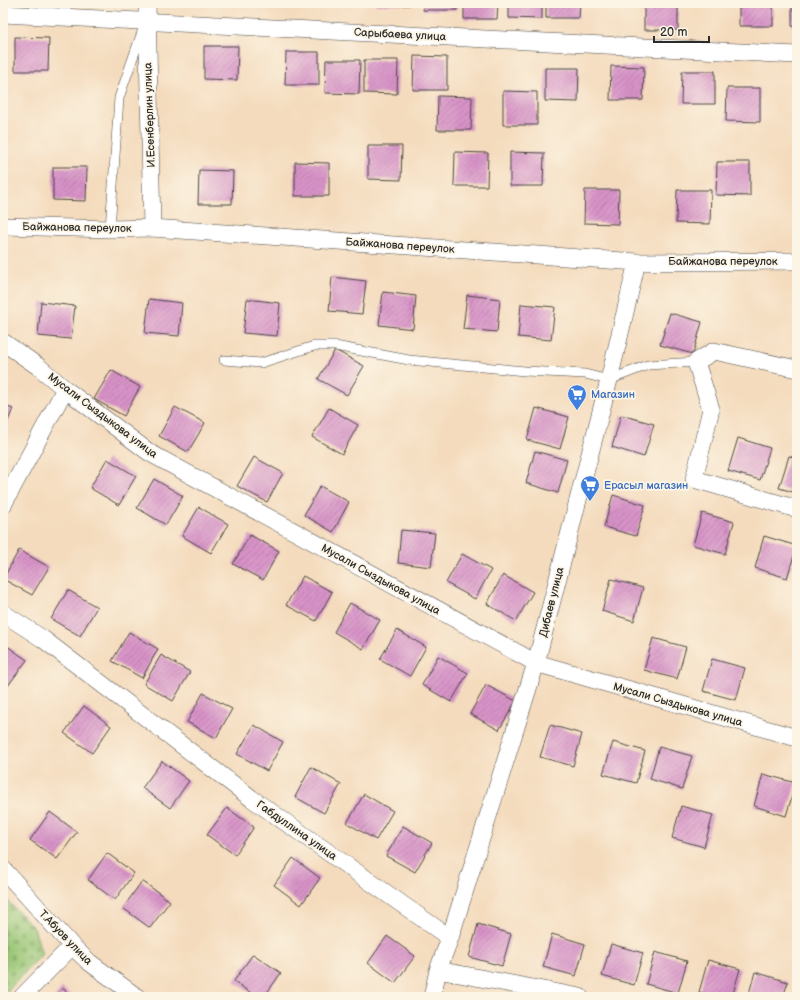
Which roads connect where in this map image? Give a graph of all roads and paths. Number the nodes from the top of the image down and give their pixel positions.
1 (147, 3) edge
2 (3, 14) edge
3 (146, 21) junction
4 (797, 55) edge
5 (3, 226) edge
6 (152, 228) junction
7 (110, 229) junction
8 (797, 261) edge
9 (637, 262) junction
10 (3, 342) edge
11 (224, 360) dead end
12 (696, 362) junction
13 (797, 369) edge
14 (609, 380) junction
15 (65, 389) junction
16 (3, 505) edge
17 (797, 508) edge
18 (3, 613) edge
19 (536, 663) junction
20 (797, 738) edge
21 (3, 868) edge
22 (450, 938) junction
23 (72, 946) junction
24 (438, 970) junction
25 (22, 997) edge
26 (137, 997) edge
27 (432, 997) edge
28 (580, 997) edge

1 - 3 street, И.Есенберлин улица
2 - 3 street, Сарыбаева улица
3 - 4 street, Сарыбаева улица
3 - 6 street, И.Есенберлин улица
3 - 7 lane
5 - 7 street, Байжанова переулок
6 - 7 street, Байжанова переулок
6 - 9 street, Байжанова переулок
8 - 9 street, Байжанова переулок
9 - 14 street, Дибаев улица
10 - 15 street, Мусали Сыздыкова улица
11 - 14 lane
12 - 13 street
12 - 14 lane
12 - 17 street
14 - 19 street, Дибаев улица
15 - 16 street
15 - 19 street, Мусали Сыздыкова улица
18 - 22 street, Габдуллина улица
19 - 20 street, Мусали Сыздыкова улица
19 - 22 street, Дибаев улица
21 - 23 street, Т.Абуов улица
22 - 24 street
23 - 25 street
23 - 26 street, Т.Абуов улица
24 - 27 street
24 - 28 street

